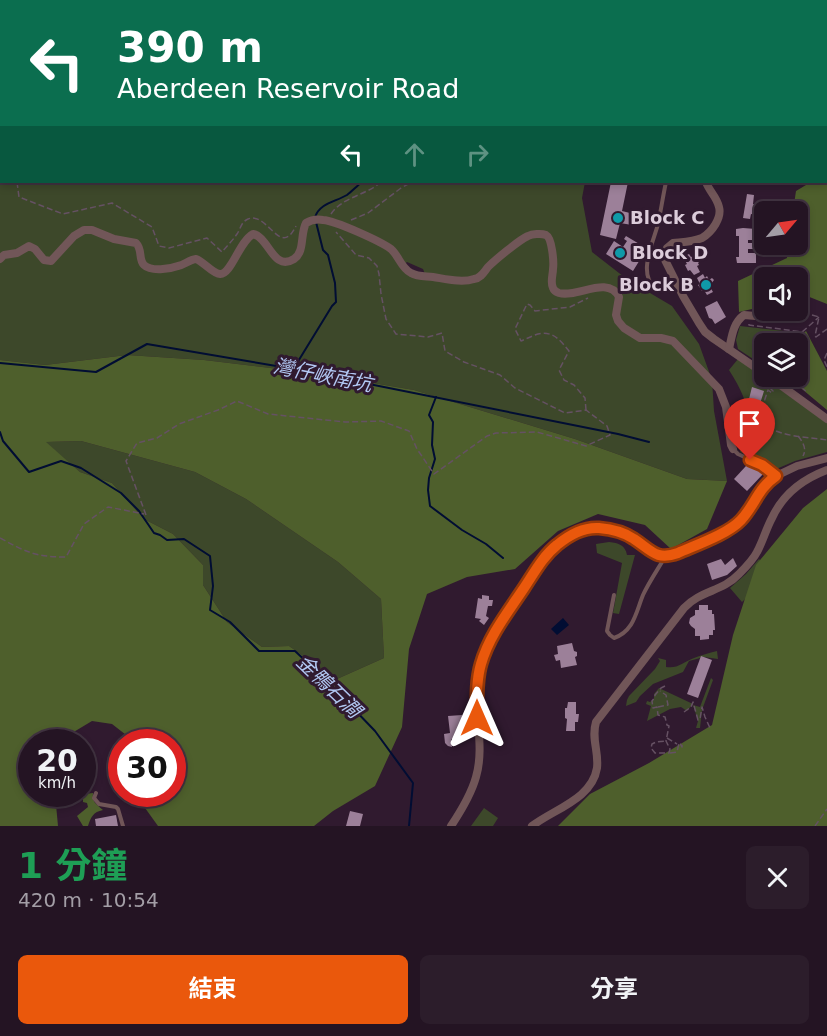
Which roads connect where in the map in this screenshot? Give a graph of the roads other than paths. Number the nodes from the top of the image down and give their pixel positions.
1 (666, 183) edge
2 (706, 183) edge
3 (0, 259) edge
4 (675, 280) junction
5 (754, 315) edge
6 (729, 348) junction
7 (754, 367) edge
8 (782, 387) edge
9 (827, 419) edge
10 (733, 449) joint
11 (827, 458) edge
12 (827, 470) edge
13 (776, 476) junction
14 (665, 556) junction
15 (614, 595) dead end
16 (96, 800) edge
17 (123, 826) edge
18 (451, 826) edge
19 (532, 826) edge

1 - 4 lane
2 - 4 street
3 - 10 street
4 - 6 street
5 - 6 street
6 - 7 street
8 - 9 street
10 - 13 lane
11 - 13 street
12 - 19 street
13 - 14 street
14 - 15 lane
14 - 18 street
16 - 17 lane

